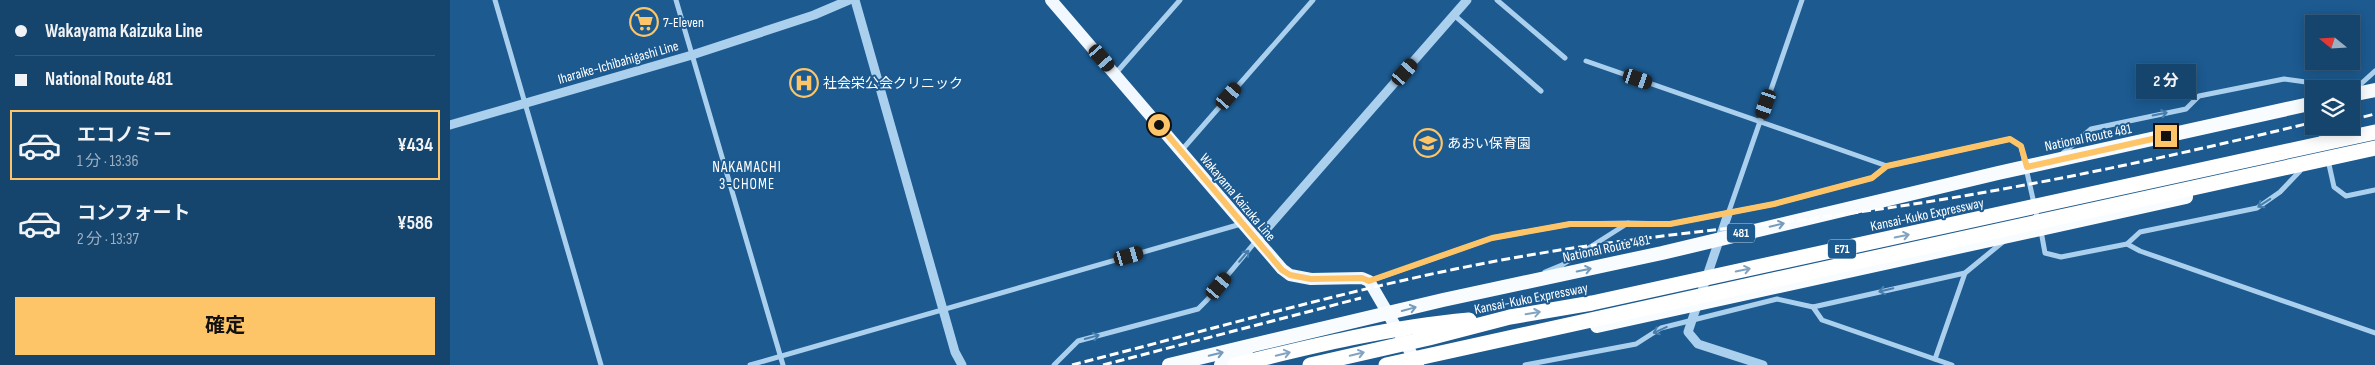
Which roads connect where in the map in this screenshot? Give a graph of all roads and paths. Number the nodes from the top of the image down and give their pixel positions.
1 (496, 0) edge
2 (676, 0) edge
3 (849, 0) edge
4 (855, 0) edge
5 (1052, 0) edge
6 (1180, 0) edge
7 (1314, 0) edge
8 (1467, 0) edge
9 (1497, 0) edge
10 (1802, 0) edge
11 (1454, 15) junction
12 (692, 55) junction
13 (1566, 58) dead end
14 (1586, 61) dead end
15 (2375, 71) edge
16 (1115, 73) junction
17 (2305, 82) edge
18 (2360, 85) edge
19 (2375, 90) edge
20 (1541, 91) dead end
21 (2360, 92) edge
22 (526, 104) junction
23 (2305, 106) edge
24 (1761, 122) junction
25 (450, 125) edge
26 (2375, 132) edge
27 (2321, 135) edge
28 (2324, 145) dead end
29 (2375, 148) edge
30 (1180, 151) junction
31 (2375, 155) edge
32 (2328, 160) junction
33 (2054, 161) junction
34 (1887, 166) junction
35 (2027, 167) junction
36 (2300, 171) junction
37 (2375, 190) edge
38 (1728, 214) junction
39 (1628, 223) junction
40 (1241, 224) junction
41 (2040, 230) junction
42 (1720, 238) junction
43 (2008, 238) junction
44 (1256, 241) junction
45 (2127, 244) junction
46 (1965, 273) junction
47 (1369, 281) junction
48 (1512, 285) junction
49 (1697, 305) junction
50 (1813, 307) junction
51 (943, 309) junction
52 (1389, 314) junction
53 (1510, 317) junction
54 (1692, 320) junction
55 (2375, 333) edge
56 (1506, 338) junction
57 (1278, 340) junction
58 (780, 356) junction
59 (1935, 359) junction
60 (1758, 364) edge
61 (601, 365) edge
62 (750, 365) edge
63 (783, 365) edge
64 (962, 365) edge
65 (1054, 365) edge
66 (1169, 365) edge
67 (1222, 365) edge
68 (1235, 365) edge
69 (1310, 365) edge
70 (1386, 365) edge
71 (1417, 365) edge
72 (1435, 365) edge
73 (1525, 365) edge
74 (1952, 365) edge

1 - 22 street
2 - 12 street
3 - 12 street, Iharaike-Ichibahigashi Line
4 - 51 street
5 - 16 main road, Wakayama Kaizuka Line
6 - 16 street
7 - 30 street
8 - 11 street
9 - 13 street
10 - 24 street
11 - 20 street
11 - 44 street
12 - 22 street, Iharaike-Ichibahigashi Line
12 - 58 street
14 - 24 street
15 - 18 street
16 - 30 main road, Wakayama Kaizuka Line
33 -> 17 street
19 - 21 highway
22 - 25 street, Iharaike-Ichibahigashi Line
22 - 61 street
23 - 33 highway, National Route 481 / 481
24 - 34 street
24 - 38 street
53 -> 26 highway, Kansai-Kuko Expressway / E71, bridge
27 - 28 street
29 - 56 highway, E71, bridge
30 - 40 main road, Wakayama Kaizuka Line
31 - 32 highway
32 - 36 highway
32 - 37 street
33 - 35 highway, National Route 481 / 481
34 - 35 street
34 - 38 street
35 - 41 street
42 -> 35 highway, National Route 481 / 481
36 - 41 highway
36 -> 45 street
38 - 39 street
38 - 42 street
39 - 47 street
39 - 48 street
40 - 44 main road, Wakayama Kaizuka Line
40 - 51 street
41 - 43 highway
41 - 45 street
48 -> 42 highway, National Route 481 / 481
42 - 49 street
43 - 46 street
43 - 49 highway
44 - 47 main road, Wakayama Kaizuka Line
65 -> 44 street
45 - 55 street
46 -> 50 street
46 - 59 street
47 - 52 main road
52 -> 48 highway, National Route 481 / 481
49 - 54 street
49 - 71 highway
50 - 54 street
50 - 59 street
51 - 58 street
51 - 64 street
52 - 57 highway, National Route 481 / 481
52 - 71 main road
68 -> 53 highway, bridge
69 -> 53 highway, Kansai-Kuko Expressway / E71, bridge
54 - 60 street
54 -> 73 street
56 - 70 highway, E71, bridge
56 - 72 highway, bridge
66 -> 57 highway, National Route 481 / 481
57 - 67 highway, 481
58 - 62 street
58 - 63 street
59 - 74 street

